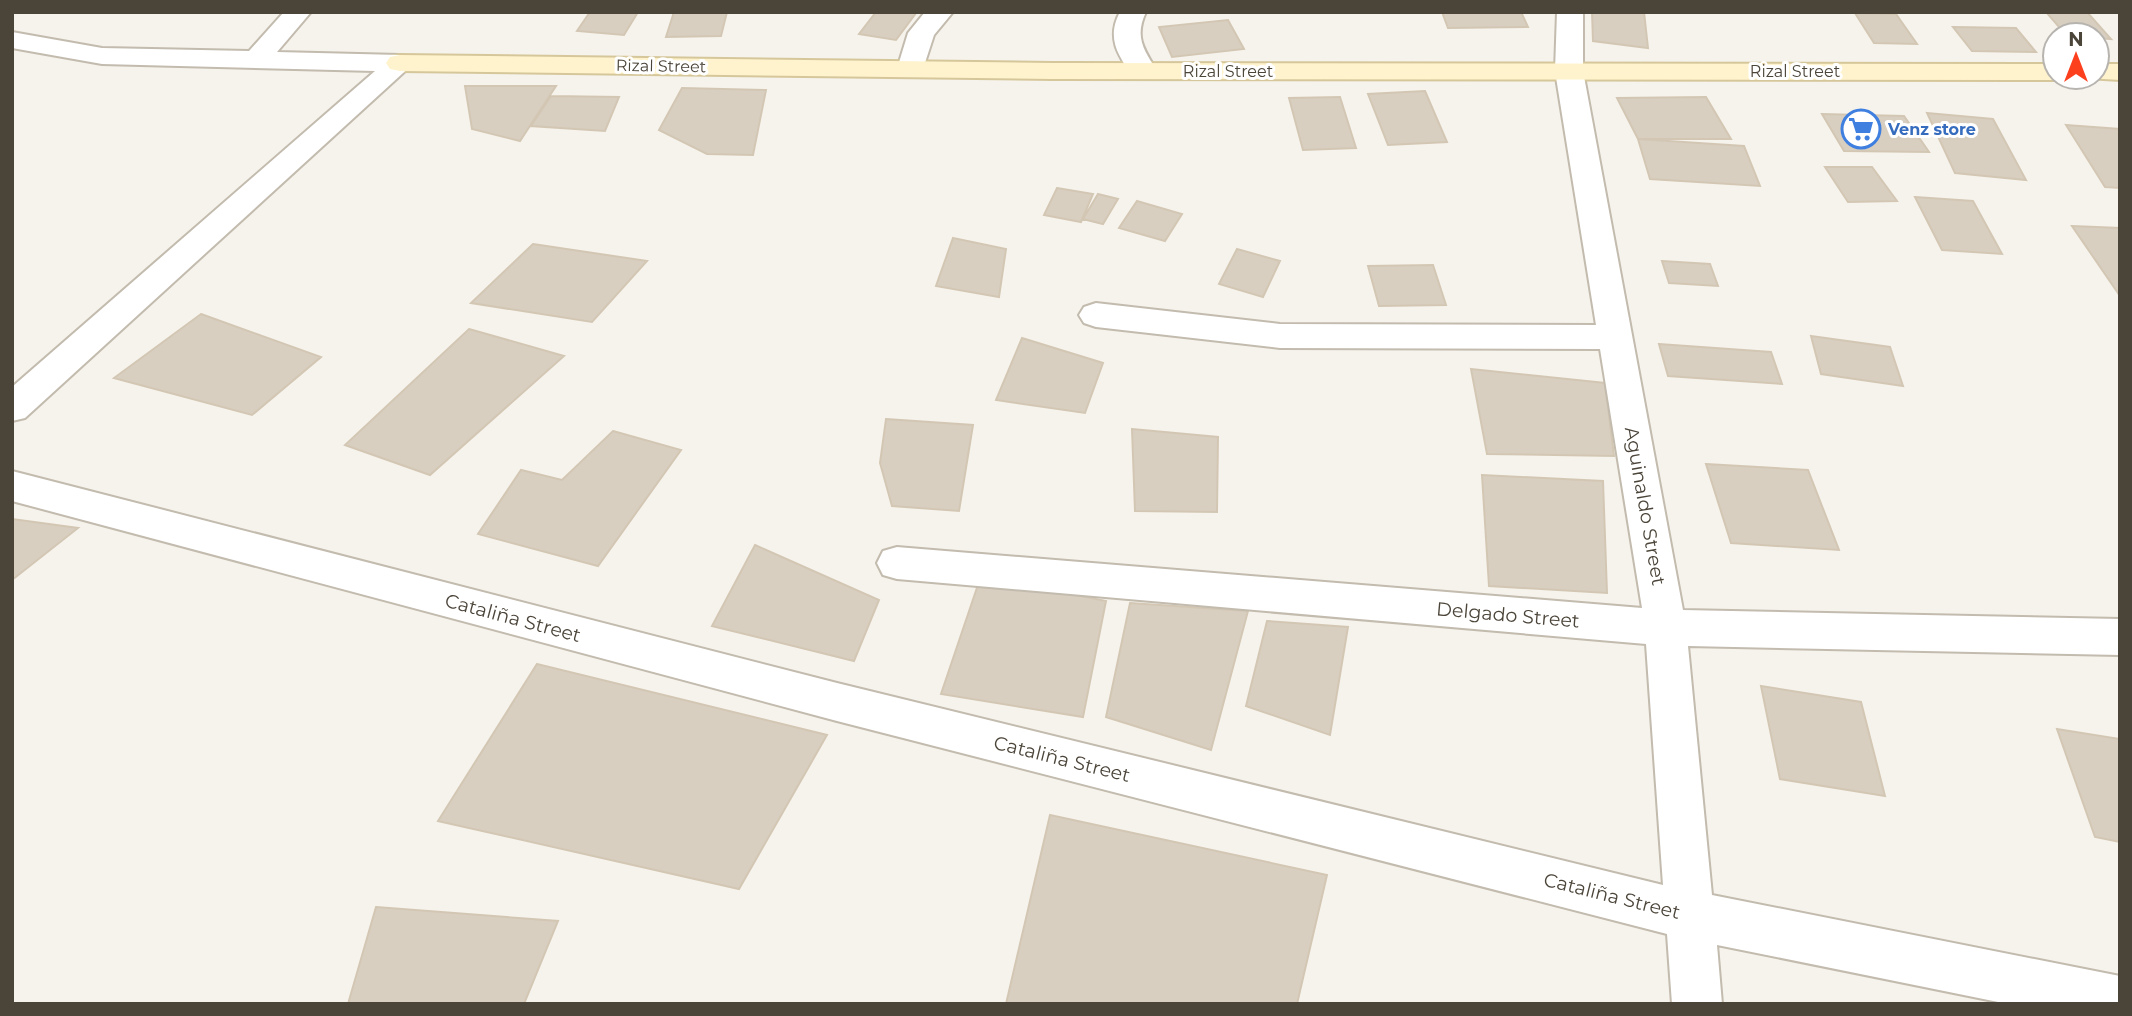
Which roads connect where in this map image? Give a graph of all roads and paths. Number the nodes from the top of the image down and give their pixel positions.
1 (298, 12) edge
2 (940, 12) edge
3 (1133, 12) edge
4 (1570, 12) edge
5 (12, 40) edge
6 (256, 61) junction
7 (400, 63) junction
8 (911, 69) junction
9 (1143, 71) junction
10 (1569, 71) junction
11 (2041, 72) edge
12 (1096, 315) dead end
13 (1615, 337) junction
14 (12, 408) edge
15 (12, 486) edge
16 (897, 563) dead end
17 (1666, 628) junction
18 (2120, 637) edge
19 (1688, 915) junction
20 (2120, 1002) edge
21 (1697, 1004) edge

1 - 6 street
2 - 8 street
3 - 9 street
4 - 10 street, Aguinaldo Street
5 - 6 street
6 - 7 street
7 - 8 street, Rizal Street
7 - 14 street
8 - 9 street, Rizal Street
9 - 10 street, Rizal Street
10 - 11 street, Rizal Street
10 - 13 street, Aguinaldo Street
12 - 13 street
13 - 17 street, Aguinaldo Street
15 - 19 street, Cataliña Street
16 - 17 street, Delgado Street
17 - 18 street, Delgado Street
17 - 19 street, Aguinaldo Street
19 - 20 street, Cataliña Street
19 - 21 street, Aguinaldo Street

